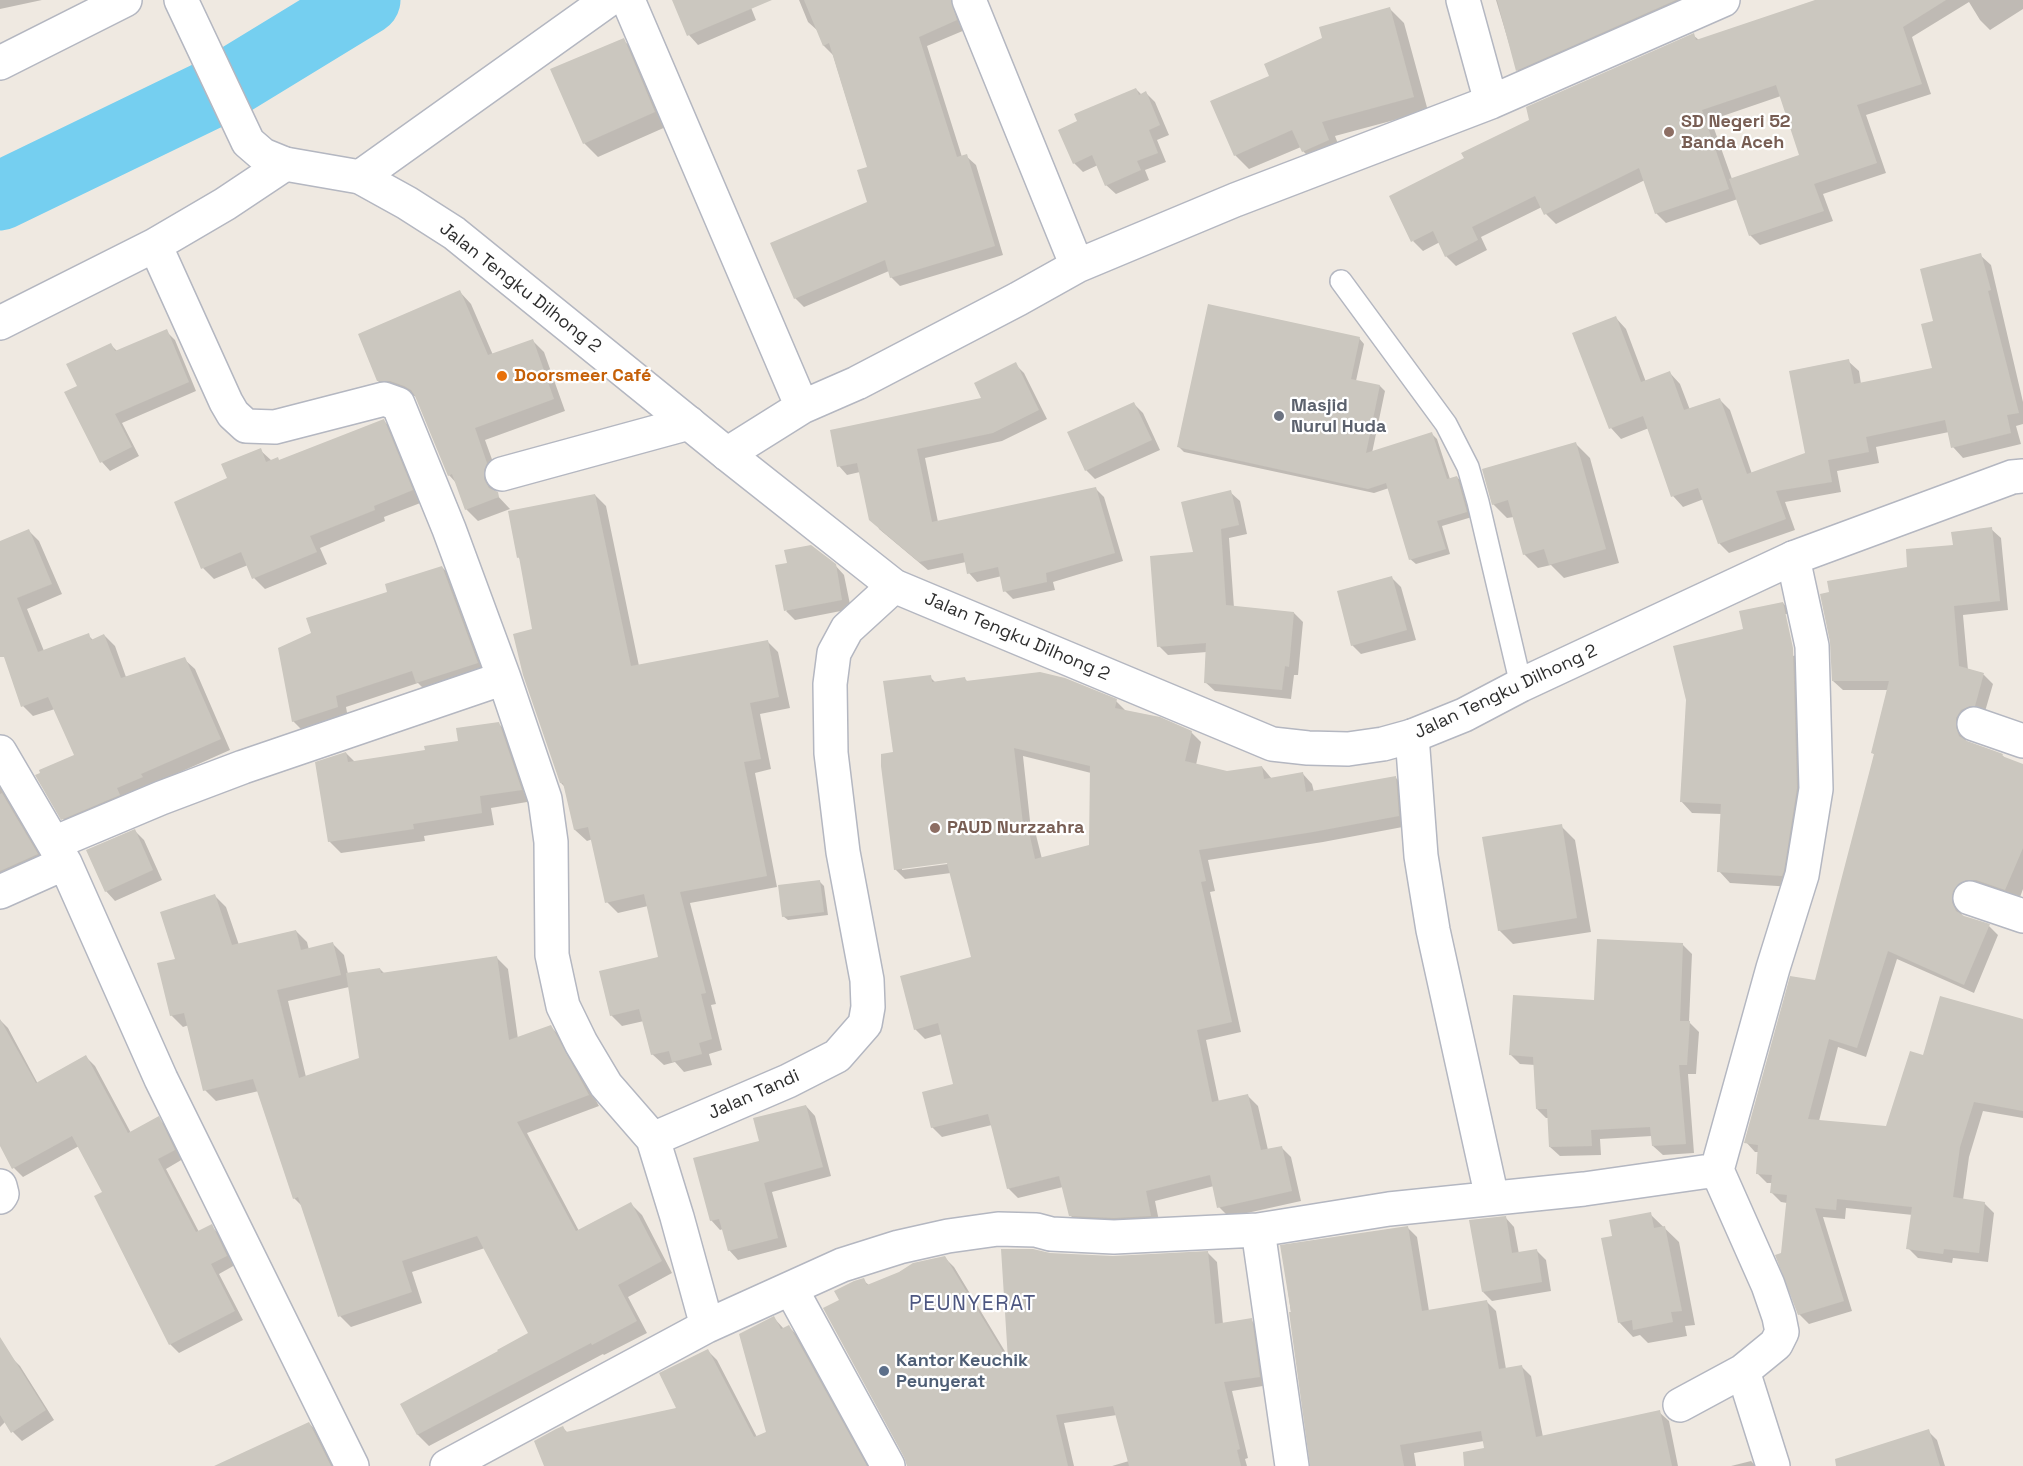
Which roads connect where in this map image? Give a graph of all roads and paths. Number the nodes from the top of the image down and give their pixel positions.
1 (125, 0) edge
2 (608, 0) edge
3 (628, 0) edge
4 (969, 0) edge
5 (1463, 0) edge
6 (1723, 0) edge
7 (185, 9) edge
8 (0, 63) edge
9 (1491, 102) junction
10 (285, 164) junction
11 (360, 177) junction
12 (155, 245) junction
13 (1077, 266) junction
14 (1341, 281) dead end
15 (0, 323) edge
16 (802, 408) junction
17 (688, 423) junction
18 (727, 454) junction
19 (502, 474) dead end
20 (2023, 476) edge
21 (1792, 558) junction
22 (894, 586) junction
23 (504, 678) junction
24 (1521, 685) junction
25 (1974, 724) dead end
26 (1412, 736) junction
27 (2023, 741) edge
28 (0, 752) edge
29 (60, 853) junction
30 (0, 892) edge
31 (1970, 898) dead end
32 (2023, 916) edge
33 (653, 1139) junction
34 (1717, 1170) junction
35 (0, 1186) edge
36 (0, 1197) edge
37 (1492, 1198) junction
38 (1258, 1230) junction
39 (791, 1289) junction
40 (707, 1326) junction
41 (1743, 1371) junction
42 (1680, 1406) dead end
43 (352, 1466) edge
44 (447, 1466) edge
45 (888, 1466) edge
46 (1292, 1466) edge
47 (1773, 1466) edge

1 - 8 street
2 - 11 street
3 - 16 street
4 - 13 street
5 - 9 street
6 - 9 street
7 - 10 street, Jalan Tengku Dilhong 2
9 - 13 street
10 - 11 street, Jalan Tengku Dilhong 2
10 - 12 street
11 - 17 street, Jalan Tengku Dilhong 2
12 - 15 street
12 - 23 street
13 - 16 street
14 - 24 lane
16 - 18 street
17 - 18 street, Jalan Tengku Dilhong 2
17 - 19 street
18 - 22 street, Jalan Tengku Dilhong 2
20 - 21 street, Jalan Tengku Dilhong 2
21 - 24 street, Jalan Tengku Dilhong 2
21 - 34 street
22 - 26 street, Jalan Tengku Dilhong 2
22 - 33 street, Jalan Tandi
23 - 29 street
23 - 33 street
24 - 26 street, Jalan Tengku Dilhong 2
25 - 27 street
26 - 37 street
28 - 29 street
29 - 30 street
29 - 43 street
31 - 32 street
33 - 40 street
34 - 37 street
34 - 41 street
35 - 36 street
37 - 38 street
38 - 39 street
38 - 46 street
39 - 40 street
39 - 45 street
40 - 44 street
41 - 42 street
41 - 47 street

